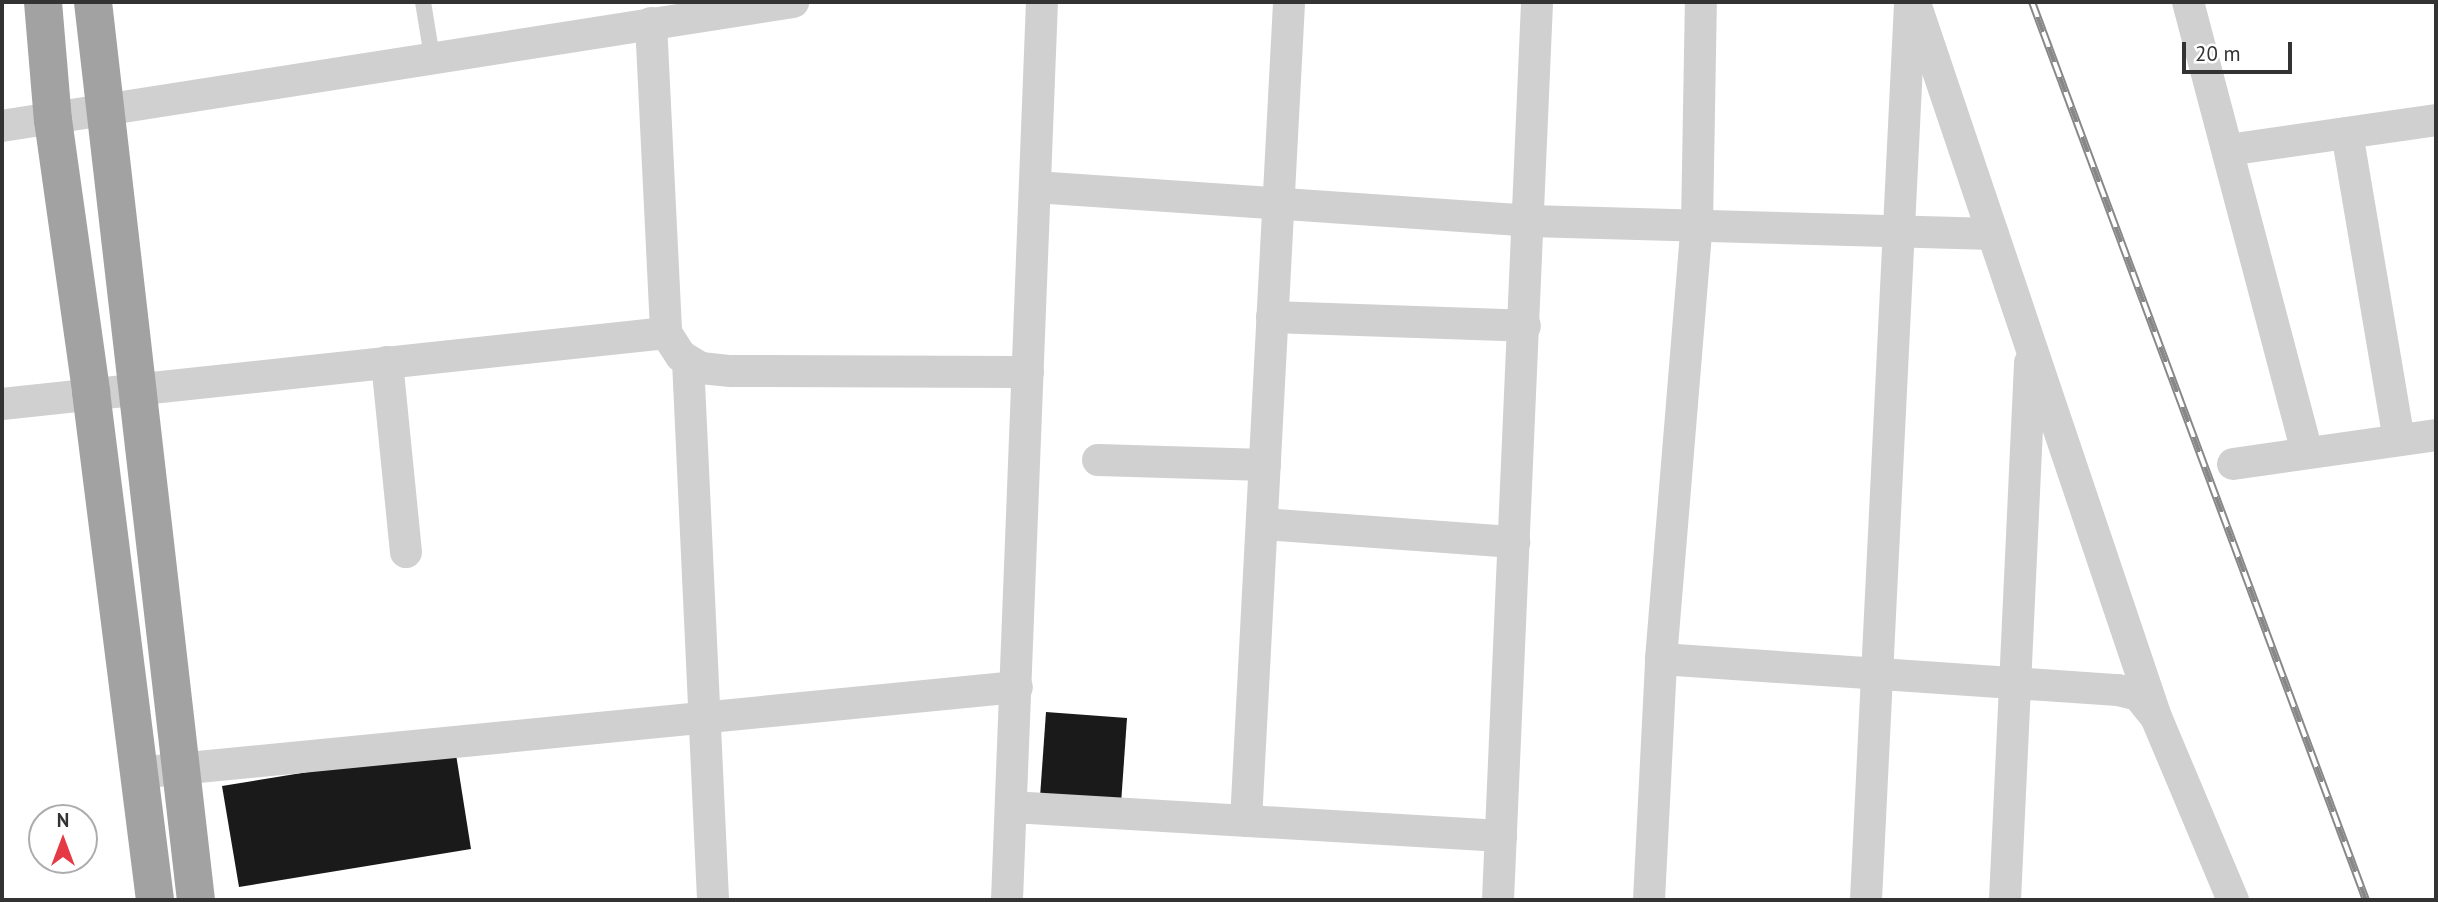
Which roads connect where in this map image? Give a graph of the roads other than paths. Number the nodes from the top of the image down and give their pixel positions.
1 (43, 2) edge
2 (93, 2) edge
3 (423, 2) edge
4 (793, 2) edge
5 (1042, 2) edge
6 (1289, 2) edge
7 (1537, 2) edge
8 (1701, 2) edge
9 (1912, 2) edge
10 (2188, 2) edge
11 (651, 23) junction
12 (432, 57) junction
13 (106, 111) junction
14 (53, 120) junction
15 (2436, 120) edge
16 (2, 126) edge
17 (2347, 133) junction
18 (2228, 150) junction
19 (1035, 187) junction
20 (1279, 202) junction
21 (1530, 221) junction
22 (1697, 225) junction
23 (1900, 231) junction
24 (1993, 234) junction
25 (1272, 317) junction
26 (1525, 327) junction
27 (666, 333) junction
28 (2031, 347) junction
29 (688, 361) junction
30 (387, 362) junction
31 (1028, 372) junction
32 (137, 388) junction
33 (91, 392) junction
34 (2, 404) edge
35 (2436, 435) edge
36 (2399, 440) junction
37 (2307, 453) junction
38 (1098, 460) dead end
39 (2234, 464) dead end
40 (1265, 465) junction
41 (1262, 524) junction
42 (1514, 542) junction
43 (406, 552) dead end
44 (1661, 659) junction
45 (1878, 674) junction
46 (2015, 683) junction
47 (1017, 687) junction
48 (706, 717) junction
49 (2157, 717) junction
50 (180, 769) junction
51 (137, 773) junction
52 (1012, 807) junction
53 (1246, 821) junction
54 (1501, 836) junction
55 (155, 900) edge
56 (195, 900) edge
57 (713, 900) edge
58 (1007, 900) edge
59 (1497, 900) edge
60 (1649, 900) edge
61 (1866, 900) edge
62 (2005, 900) edge
63 (2233, 900) edge

1 - 14 highway
2 - 13 highway
3 - 12 lane
4 - 11 street
5 - 19 street
6 - 20 street
7 - 21 street
8 - 22 street
9 - 23 street
9 - 24 street
10 - 18 street
11 - 12 street
11 - 27 street
12 - 13 street
13 - 14 street
13 - 32 highway
14 - 16 street
14 - 33 highway
15 - 17 street
17 - 18 street
17 - 36 street
18 - 37 street
19 - 20 street
19 - 31 street
20 - 21 street
20 - 25 street
21 - 22 street
21 - 26 street
22 - 23 street
22 - 44 street
23 - 24 street
23 - 45 street
24 - 28 street
25 - 26 street
25 - 40 street
26 - 42 street
27 - 29 street
27 - 30 street
28 - 46 street
28 - 49 street
29 - 31 street
29 - 48 street
30 - 32 street
30 - 43 street
31 - 47 street
32 - 33 street
32 - 50 highway
33 - 34 street
33 - 51 highway
35 - 36 street
36 - 37 street
37 - 39 street
38 - 40 street
40 - 41 street
41 - 42 street
41 - 53 street
42 - 54 street
44 - 45 street
44 - 60 street
45 - 46 street
45 - 61 street
46 - 49 street
46 - 62 street
47 - 48 street
47 - 52 street
48 - 50 street
48 - 57 street
49 - 63 street
50 - 51 street
50 - 56 highway
51 - 55 highway
52 - 53 street
52 - 58 street
53 - 54 street
54 - 59 street

